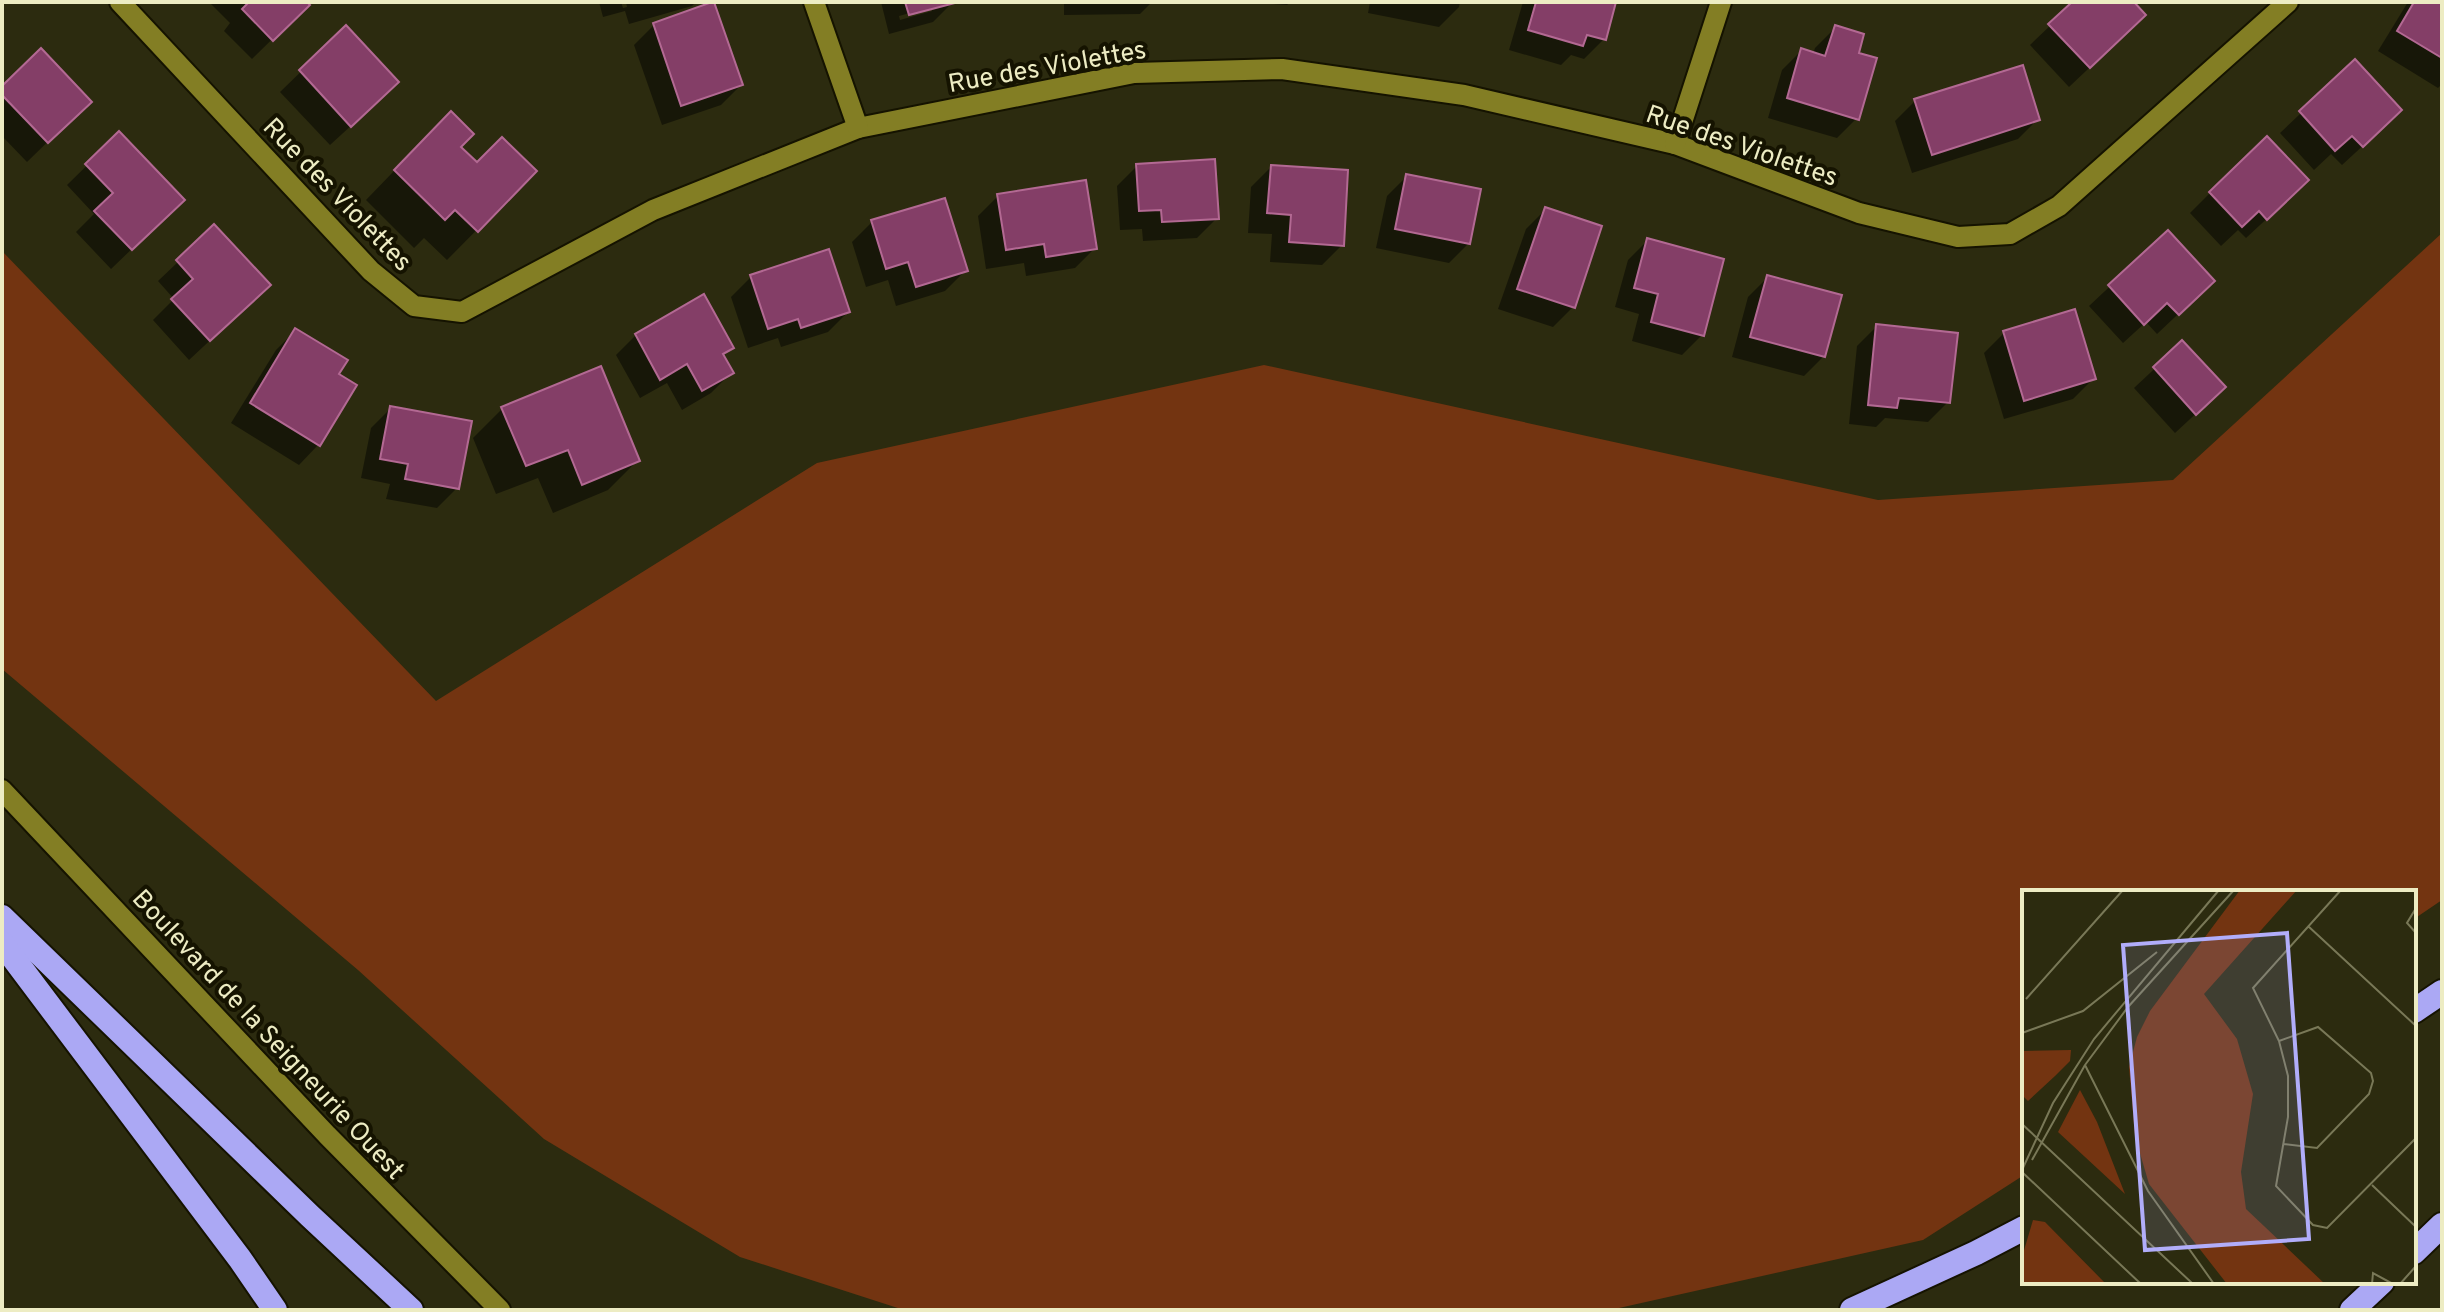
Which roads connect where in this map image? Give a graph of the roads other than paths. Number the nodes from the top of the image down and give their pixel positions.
1 (120, 2) edge
2 (814, 2) edge
3 (1721, 2) edge
4 (2288, 2) edge
5 (858, 128) junction
6 (1675, 144) junction
7 (2, 790) edge
8 (2, 917) edge
9 (2, 943) edge
10 (2442, 992) edge
11 (2416, 1010) edge
12 (2442, 1225) edge
13 (2022, 1229) edge
14 (2416, 1250) edge
15 (2380, 1284) edge
16 (275, 1310) edge
17 (411, 1310) edge
18 (500, 1310) edge
19 (1852, 1310) edge
20 (2352, 1310) edge

1 - 5 street, Rue des Violettes
2 - 5 street
3 - 6 street
4 - 6 street, Rue des Violettes
5 - 6 street, Rue des Violettes
7 - 18 street, Boulevard de la Seigneurie Ouest
8 - 17 highway
9 - 16 highway
10 - 11 highway
12 - 14 highway
13 - 19 highway
15 - 20 highway

